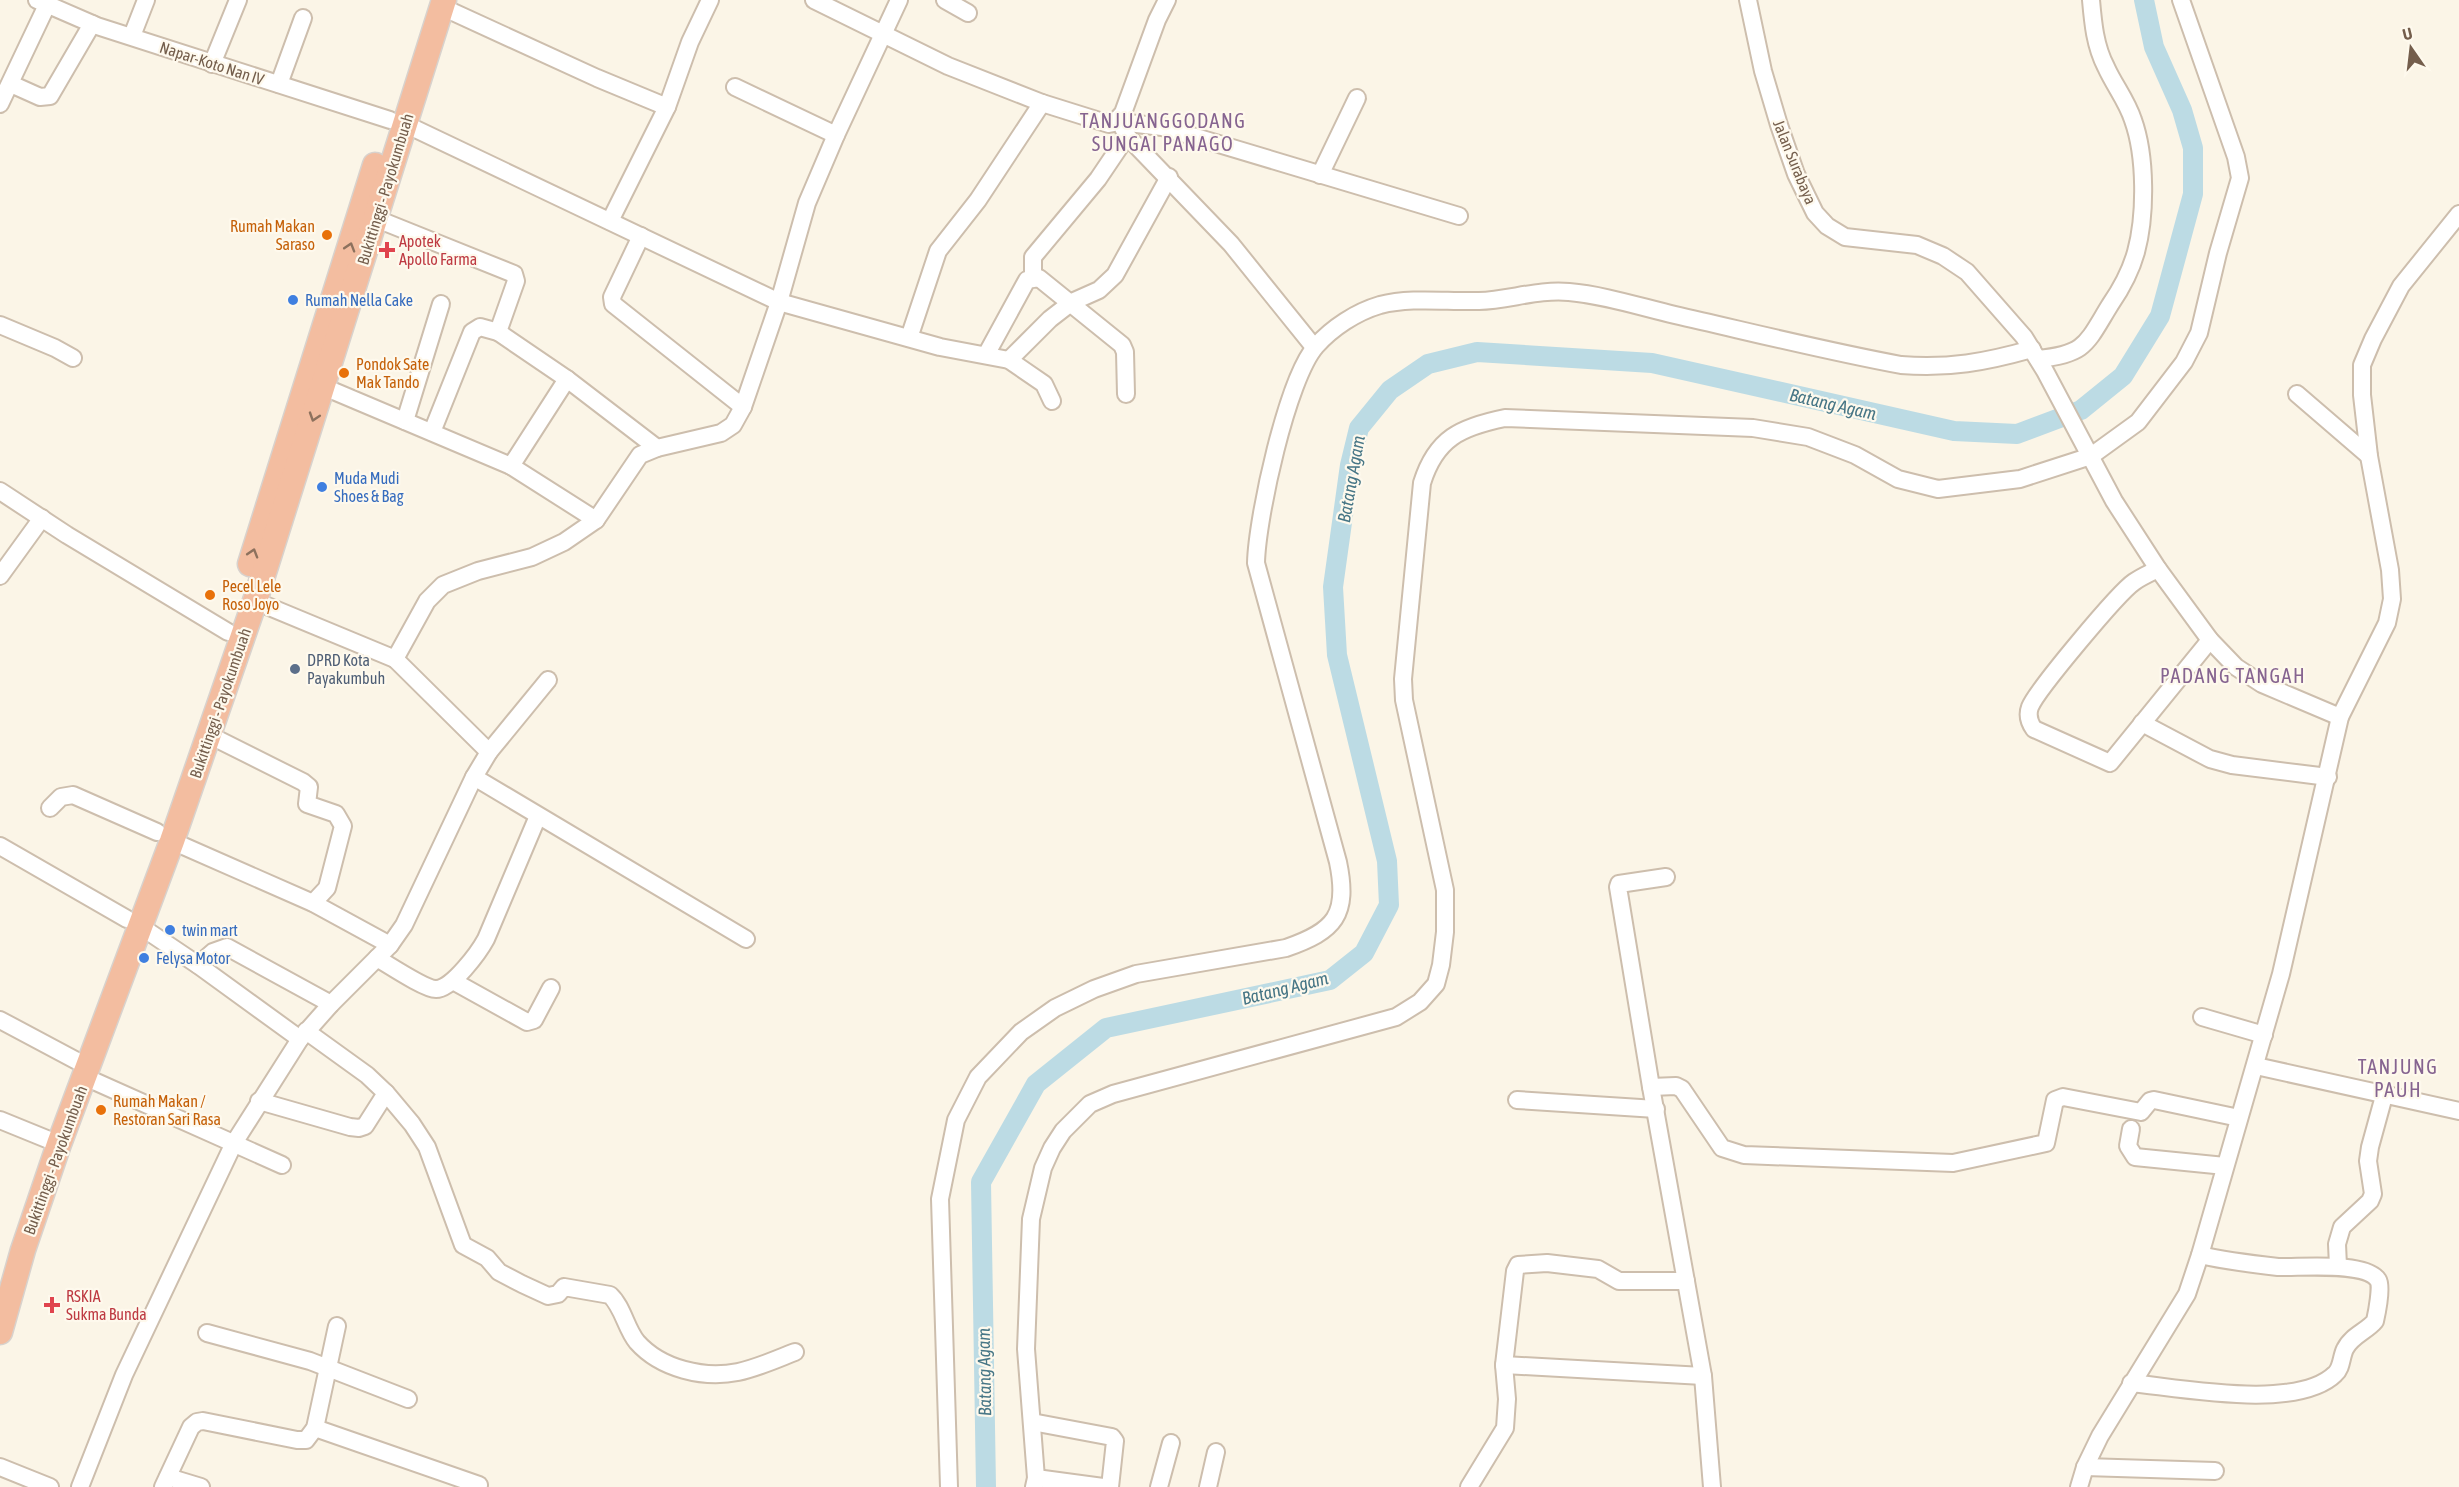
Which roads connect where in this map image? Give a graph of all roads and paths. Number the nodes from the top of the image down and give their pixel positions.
1 (146, 0) edge
2 (238, 0) edge
3 (710, 0) edge
4 (814, 0) edge
5 (899, 0) edge
6 (945, 0) edge
7 (1167, 0) edge
8 (1748, 0) edge
9 (2091, 0) edge
10 (2181, 0) edge
11 (42, 2) edge
12 (439, 2) edge
13 (968, 13) dead end
14 (303, 18) dead end
15 (92, 24) junction
16 (883, 33) junction
17 (132, 36) junction
18 (212, 64) junction
19 (11, 84) junction
20 (279, 84) junction
21 (735, 87) dead end
22 (1357, 98) dead end
23 (1042, 103) junction
24 (0, 104) edge
25 (667, 106) junction
26 (397, 122) junction
27 (1123, 124) junction
28 (836, 135) junction
29 (1320, 175) junction
30 (1169, 177) junction
31 (2459, 214) edge
32 (1459, 216) dead end
33 (376, 219) junction
34 (610, 221) junction
35 (641, 237) junction
36 (1033, 278) junction
37 (347, 285) junction
38 (779, 302) junction
39 (1072, 302) junction
40 (441, 304) dead end
41 (0, 325) edge
42 (498, 332) junction
43 (330, 335) junction
44 (909, 338) junction
45 (1314, 347) junction
46 (986, 355) junction
47 (74, 358) dead end
48 (1009, 360) junction
49 (2038, 360) junction
50 (567, 379) junction
51 (324, 387) junction
52 (1126, 394) dead end
53 (2297, 394) dead end
54 (1052, 401) dead end
55 (743, 407) junction
56 (405, 421) junction
57 (432, 432) junction
58 (657, 448) junction
59 (2091, 456) junction
60 (2369, 456) junction
61 (511, 466) junction
62 (0, 491) edge
63 (42, 518) junction
64 (596, 520) junction
65 (2158, 569) junction
66 (0, 576) edge
67 (255, 602) junction
68 (228, 632) junction
69 (2210, 640) junction
70 (395, 659) junction
71 (548, 680) dead end
72 (2340, 717) junction
73 (2142, 723) junction
74 (209, 735) junction
75 (489, 752) junction
76 (474, 777) junction
77 (2328, 777) junction
78 (50, 808) dead end
79 (538, 816) junction
80 (165, 837) junction
81 (0, 846) edge
82 (1666, 877) dead end
83 (313, 903) junction
84 (134, 923) junction
85 (746, 939) dead end
86 (390, 945) junction
87 (377, 958) junction
88 (198, 965) junction
89 (453, 981) junction
90 (551, 988) dead end
91 (331, 1004) junction
92 (2202, 1017) dead end
93 (0, 1020) edge
94 (303, 1035) junction
95 (2264, 1035) junction
96 (2256, 1066) junction
97 (81, 1069) junction
98 (1651, 1087) junction
99 (386, 1093) junction
100 (2384, 1096) junction
101 (1517, 1100) dead end
102 (259, 1101) junction
103 (1656, 1109) junction
104 (2459, 1111) edge
105 (2239, 1118) junction
106 (0, 1120) edge
107 (2131, 1129) dead end
108 (52, 1141) junction
109 (234, 1143) junction
110 (282, 1165) dead end
111 (2225, 1166) junction
112 (2200, 1255) junction
113 (2338, 1266) junction
114 (1686, 1281) junction
115 (0, 1283) edge
116 (338, 1326) dead end
117 (0, 1332) edge
118 (207, 1333) dead end
119 (795, 1352) dead end
120 (1504, 1365) junction
121 (328, 1369) junction
122 (1703, 1376) junction
123 (2131, 1383) junction
124 (408, 1399) dead end
125 (1032, 1422) junction
126 (315, 1428) junction
127 (1171, 1443) dead end
128 (1216, 1452) dead end
129 (0, 1467) edge
130 (2085, 1467) junction
131 (2215, 1471) dead end
132 (166, 1482) edge
133 (1035, 1482) edge
134 (479, 1485) dead end
135 (50, 1487) edge
136 (80, 1487) edge
137 (201, 1487) edge
138 (949, 1487) edge
139 (1103, 1487) edge
140 (1110, 1487) edge
141 (1159, 1487) edge
142 (1208, 1487) edge
143 (1468, 1487) edge
144 (1712, 1487) edge
145 (2079, 1487) edge

1 - 17 street
2 - 18 street
3 - 25 street
4 - 16 street
5 - 16 street
6 - 13 street
7 - 27 street
8 - 49 street, Jalan Surabaya
9 - 49 street
10 - 59 street
11 - 15 street, Napar-Koto Nan IV
11 - 19 street
12 - 25 street
12 - 26 highway, Bukittinggi - Payokumbuah
14 - 20 street
15 - 17 street, Napar-Koto Nan IV
15 - 19 street
16 - 23 street
16 - 28 street
17 - 18 street, Napar-Koto Nan IV
18 - 20 street, Napar-Koto Nan IV
19 - 24 street
20 - 26 street, Napar-Koto Nan IV
21 - 28 street
22 - 29 street
23 - 27 street
23 - 44 street
25 - 34 street
26 - 33 highway, Bukittinggi - Payokumbuah
26 - 34 street, Napar-Koto Nan IV
37 -> 26 highway, Bukittinggi - Payokumbuah
27 - 29 street
27 - 30 street
27 - 36 street
28 - 38 street
29 - 32 street
30 - 39 street
30 - 45 street
31 - 60 street
33 - 37 highway, Bukittinggi - Payokumbuah
33 - 42 street
34 - 35 street, Napar-Koto Nan IV
35 - 38 street, Napar-Koto Nan IV
35 - 55 street
36 - 39 street
36 - 46 street
37 - 43 highway, Bukittinggi - Payokumbuah
38 - 44 street, Napar-Koto Nan IV
38 - 55 street
39 - 48 street
39 - 52 street
40 - 56 street
41 - 47 street
42 - 50 street
42 - 57 street
43 - 51 highway, Bukittinggi - Payokumbuah
68 -> 43 highway, Bukittinggi - Payokumbuah
44 - 46 street, Napar-Koto Nan IV
45 - 49 street
45 - 138 street
46 - 48 street, Napar-Koto Nan IV
48 - 54 street
49 - 59 street, Jalan Surabaya
50 - 58 street
50 - 61 street
51 - 56 street
51 -> 67 highway, Bukittinggi - Payokumbuah
53 - 60 street
55 - 58 street
56 - 57 street
57 - 61 street
58 - 64 street
59 - 65 street, Jalan Surabaya
59 - 125 street
60 - 72 street
61 - 64 street
62 - 63 street
63 - 66 street
63 - 68 street
64 - 70 street
65 - 69 street, Jalan Surabaya
65 - 73 street
67 - 70 street
67 - 74 highway, Bukittinggi - Payokumbuah
68 - 80 highway, Bukittinggi - Payokumbuah
69 - 72 street, Jalan Surabaya
69 - 73 street
70 - 75 street
71 - 75 street
72 - 77 street
73 - 77 street
74 - 80 highway, Bukittinggi - Payokumbuah
74 - 83 street
75 - 76 street
76 - 79 street
76 - 86 street
77 - 95 street
78 - 80 street
79 - 85 street
79 - 89 street
80 - 83 street
80 - 84 highway, Bukittinggi - Payokumbuah
81 - 84 street
82 - 98 street
83 - 86 street
84 - 88 street
84 - 97 highway, Bukittinggi - Payokumbuah
86 - 87 street
87 - 89 street
87 - 91 street
88 - 91 street
88 - 94 street
89 - 90 street
91 - 94 street
92 - 95 street
93 - 97 street
94 - 99 street
94 - 102 street
95 - 96 street
96 - 100 street
96 - 105 street
97 - 108 highway, Bukittinggi - Payokumbuah
97 - 109 street
98 - 103 street
98 - 105 street
99 - 102 street
99 - 119 street
100 - 104 street
100 - 113 street
101 - 103 street
102 - 109 street
103 - 114 street
105 - 111 street
106 - 108 street
107 - 111 street
108 - 115 highway, Bukittinggi - Payokumbuah
108 - 117 highway, Bukittinggi - Payokumbuah
109 - 110 street
109 - 136 street
111 - 112 street
112 - 113 street
112 - 123 street
113 - 123 street
114 - 120 street
114 - 122 street
116 - 121 street
118 - 121 street
120 - 122 street
120 - 143 street
121 - 124 street
121 - 126 street
122 - 144 street
123 - 130 street
125 - 133 street
125 - 140 street
126 - 132 street
126 - 134 street
127 - 141 street
128 - 142 street
129 - 135 street
130 - 131 street
130 - 145 street
132 - 137 street
133 - 139 street

